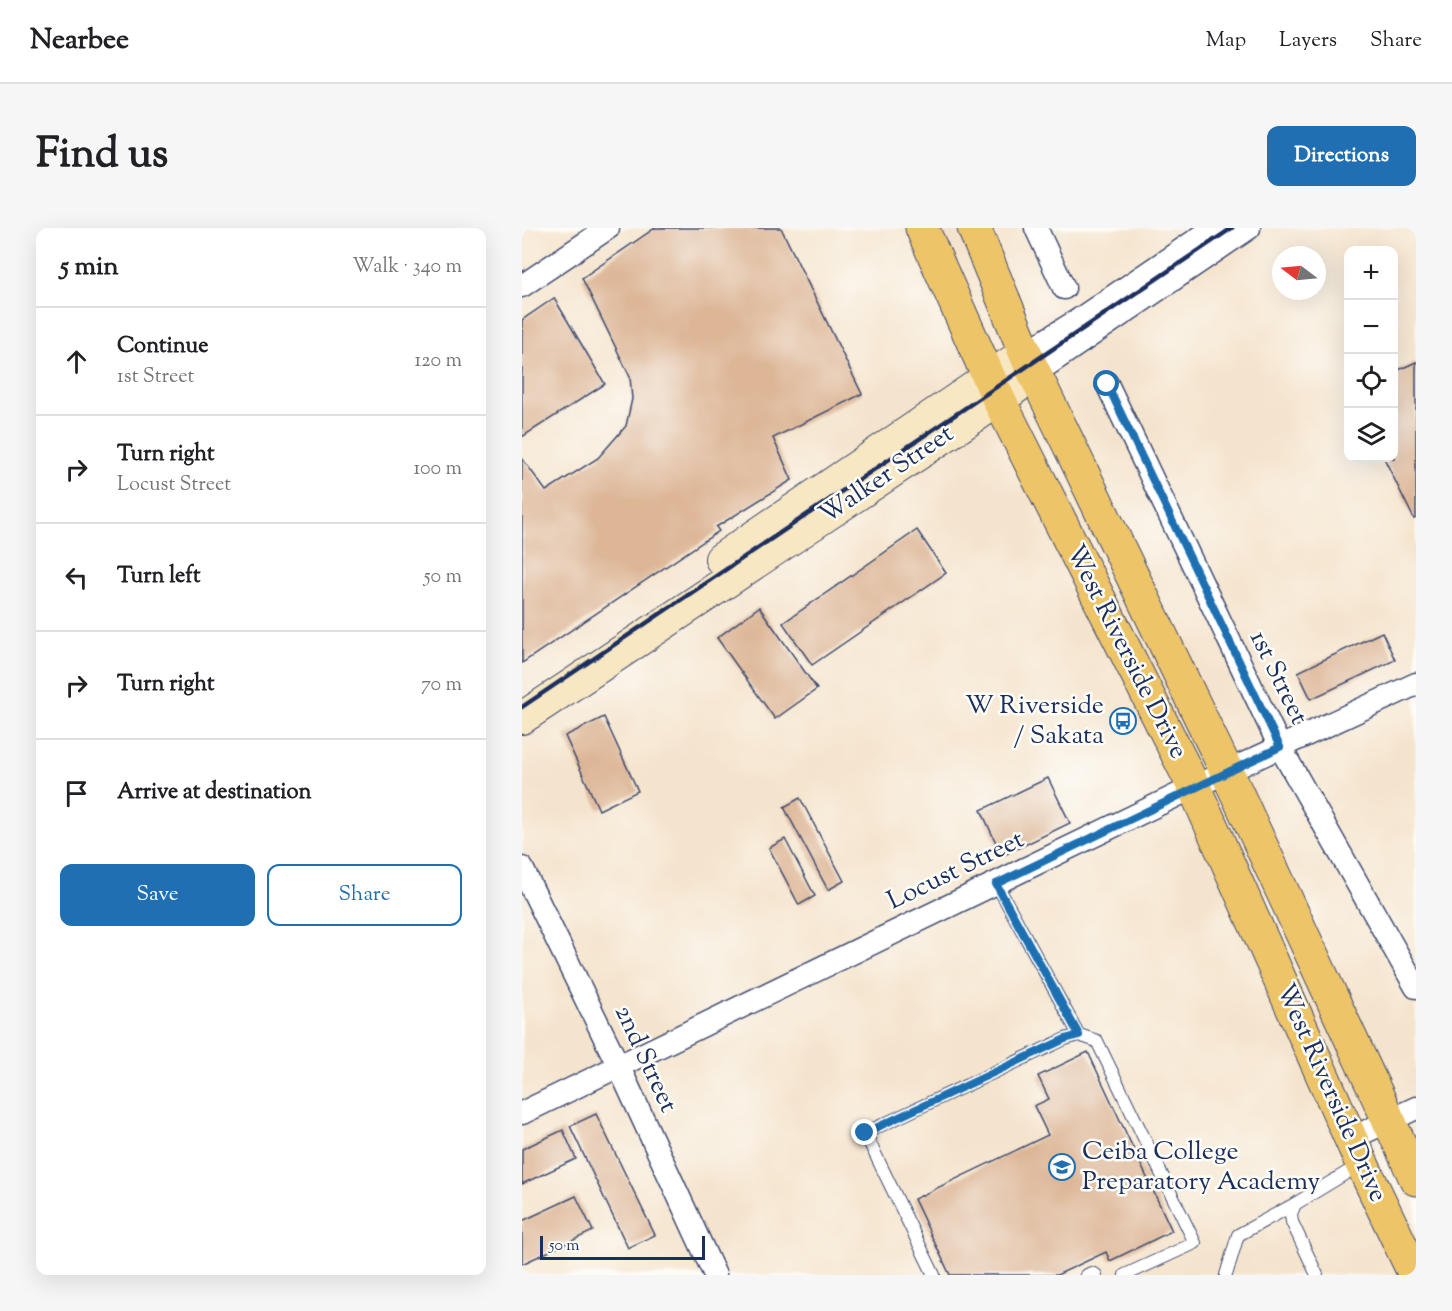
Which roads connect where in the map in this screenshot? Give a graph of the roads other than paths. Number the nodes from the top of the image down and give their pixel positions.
1 (608, 228) edge
2 (922, 228) edge
3 (974, 228) edge
4 (1036, 228) edge
5 (1214, 228) edge
6 (1249, 228) edge
7 (522, 286) edge
8 (1064, 288) dead end
9 (1030, 364) junction
10 (1107, 384) dead end
11 (994, 388) junction
12 (1416, 684) edge
13 (522, 695) edge
14 (522, 718) edge
15 (1280, 747) junction
16 (1227, 772) junction
17 (1194, 787) junction
18 (522, 868) edge
19 (996, 884) junction
20 (1416, 987) edge
21 (1079, 1035) junction
22 (619, 1067) junction
23 (522, 1113) edge
24 (1402, 1114) edge
25 (1356, 1152) junction
26 (1416, 1179) edge
27 (1295, 1204) junction
28 (715, 1275) edge
29 (934, 1275) edge
30 (1087, 1275) edge
31 (1096, 1275) edge
32 (1125, 1275) edge
33 (1226, 1275) edge
34 (1317, 1275) edge
35 (1414, 1275) edge

1 - 7 street
2 - 11 highway, West Riverside Drive
3 - 9 highway, West Riverside Drive
4 - 8 street
5 - 9 street, Walker Street
6 - 9 street, Walker Street
9 - 11 main road, Walker Street
9 - 16 highway, West Riverside Drive
10 - 15 street, 1st Street
11 - 13 main road, Walker Street
11 - 14 main road, Walker Street
11 - 17 highway, West Riverside Drive
12 - 15 street, Locust Street
15 - 16 street, Locust Street
15 - 20 street, 1st Street
16 - 17 street, Locust Street
16 - 24 highway, West Riverside Drive
17 - 19 street, Locust Street
17 - 25 highway, West Riverside Drive
18 - 22 street, 2nd Street
19 - 21 lane
19 - 22 street, Locust Street
21 - 29 lane
21 - 32 lane
22 - 23 street, Locust Street
22 - 28 street, 2nd Street
24 - 25 street
24 - 26 highway, West Riverside Drive
25 - 27 lane
25 - 35 highway, West Riverside Drive
27 - 33 lane
27 - 34 lane
30 - 31 lane

